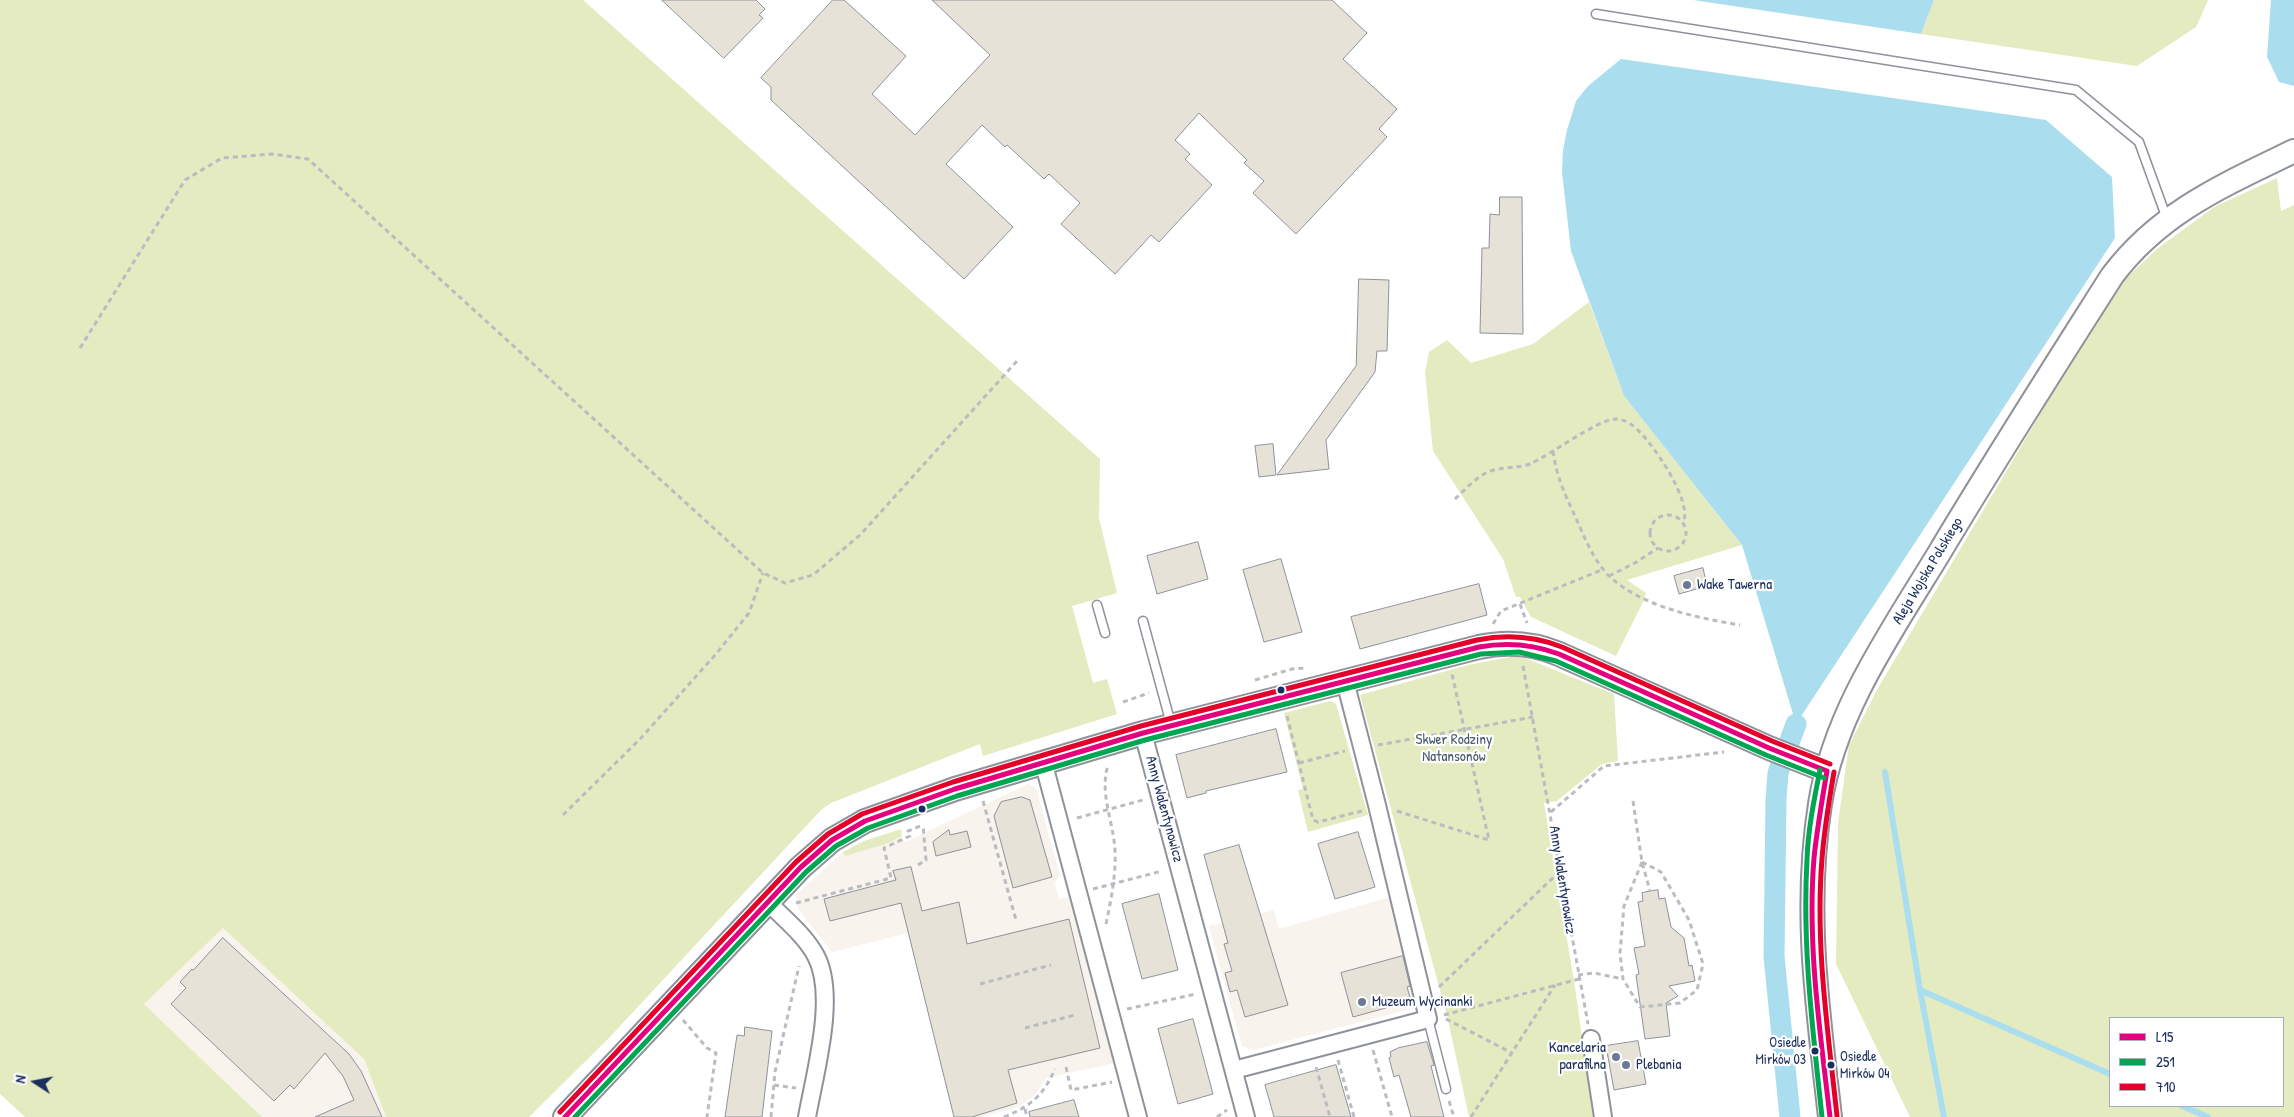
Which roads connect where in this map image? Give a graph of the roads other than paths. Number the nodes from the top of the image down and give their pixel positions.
1 (1596, 14) dead end
2 (2294, 150) edge
3 (2167, 219) junction
4 (1097, 605) dead end
5 (1143, 621) dead end
6 (1105, 633) dead end
7 (1345, 681) junction
8 (1172, 726) junction
9 (1143, 733) junction
10 (1043, 761) junction
11 (1827, 771) junction
12 (768, 902) junction
13 (1428, 1019) junction
14 (1591, 1039) road end
15 (1234, 1070) junction
16 (1446, 1090) dead end
17 (565, 1117) edge
18 (807, 1117) edge
19 (1138, 1117) edge
20 (1246, 1117) edge
21 (1603, 1117) edge
22 (1830, 1117) edge

1 - 3 lane
2 - 3 street, Aleja Wojska Polskiego
3 - 11 street, Aleja Wojska Polskiego
4 - 6 lane
5 - 8 lane
7 - 8 street
7 - 11 street
7 - 13 street
8 - 9 street
9 - 10 street
9 - 15 street, Anny Walentynowicz
10 - 12 street
10 - 19 street
11 - 22 street, Aleja Wojska Polskiego
12 - 17 street
12 - 18 street
13 - 15 street
13 - 16 lane
14 - 21 street
15 - 20 street, Anny Walentynowicz

